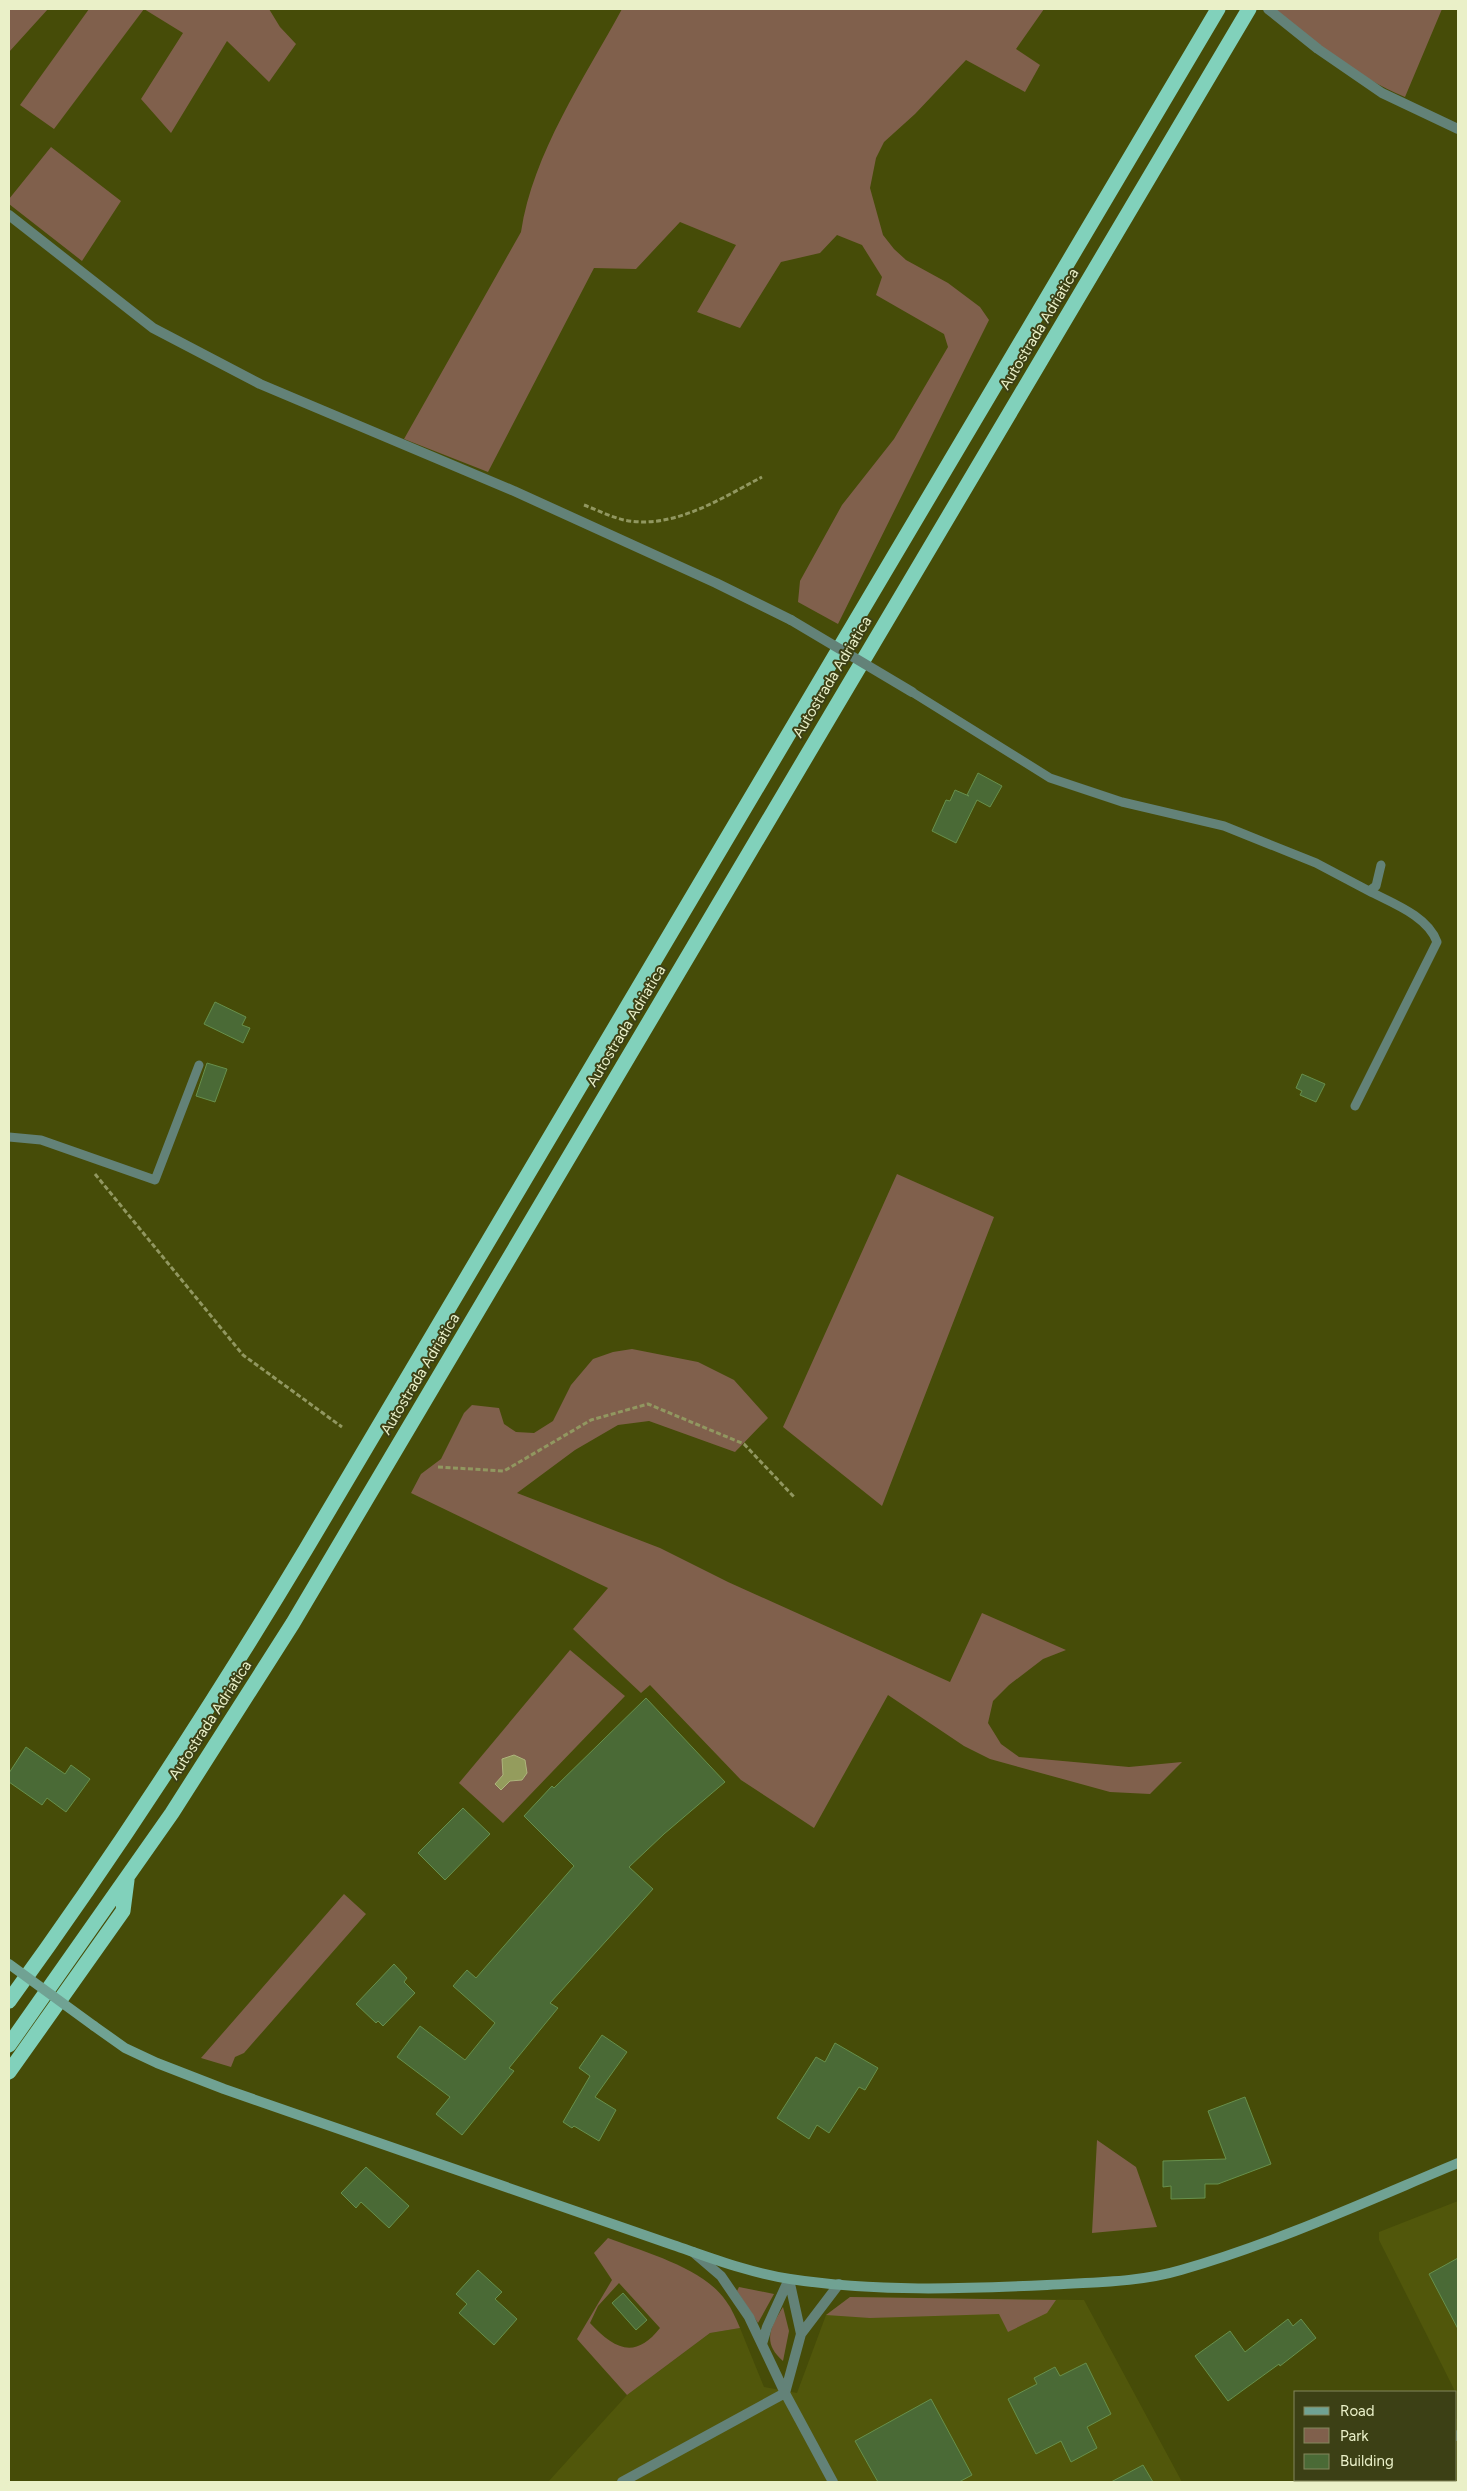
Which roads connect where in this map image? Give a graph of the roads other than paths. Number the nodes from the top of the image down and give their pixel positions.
1 (1218, 9) edge
2 (1249, 9) edge
3 (1268, 9) edge
4 (1458, 129) edge
5 (9, 215) edge
6 (912, 692) joint
7 (1382, 865) dead end
8 (1369, 891) junction
9 (199, 1065) dead end
10 (1355, 1106) dead end
11 (9, 1137) edge
12 (127, 1879) junction
13 (9, 1964) edge
14 (14, 1990) edge
15 (9, 2001) edge
16 (9, 2045) edge
17 (9, 2072) edge
18 (1458, 2163) edge
19 (692, 2251) junction
20 (789, 2279) junction
21 (839, 2284) junction
22 (801, 2334) junction
23 (762, 2344) junction
24 (785, 2393) junction
25 (622, 2482) edge
26 (833, 2482) edge

1 - 14 highway, Autostrada Adriatica
2 - 12 highway, Autostrada Adriatica
3 - 4 street
5 - 6 street, bridge
6 - 8 lane
7 - 8 lane
8 - 10 lane
9 - 11 lane
12 - 16 highway, Autostrada Adriatica
12 - 17 highway
13 - 19 main road, bridge
14 - 15 highway, Autostrada Adriatica
18 - 21 main road
19 - 20 main road
19 - 23 street
20 - 21 main road
20 - 22 street
20 - 23 street
21 - 22 street
22 - 24 street
23 - 24 street
24 - 25 street
24 - 26 street

